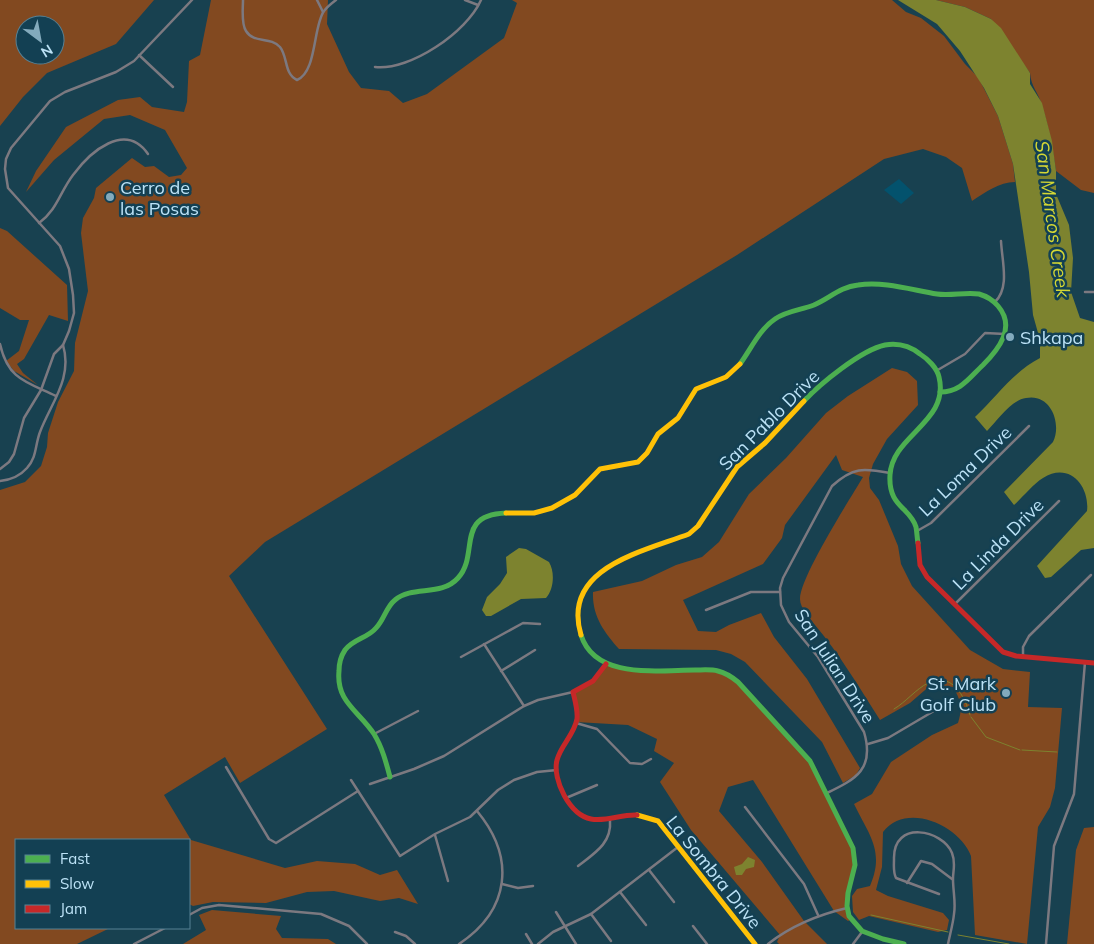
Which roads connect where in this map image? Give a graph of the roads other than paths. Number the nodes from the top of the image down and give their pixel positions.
1 (192, 0) edge
2 (243, 0) edge
3 (317, 0) edge
4 (336, 0) edge
5 (466, 0) edge
6 (480, 0) edge
7 (478, 5) junction
8 (323, 12) junction
9 (140, 55) junction
10 (375, 66) dead end
11 (173, 87) dead end
12 (148, 154) dead end
13 (39, 223) junction
14 (1000, 242) dead end
15 (1085, 292) dead end
16 (1094, 292) edge
17 (995, 302) junction
18 (1006, 334) junction
19 (0, 344) edge
20 (63, 345) junction
21 (936, 371) junction
22 (41, 390) junction
23 (940, 392) junction
24 (56, 396) junction
25 (1029, 426) dead end
26 (0, 469) edge
27 (890, 473) junction
28 (0, 481) edge
29 (1060, 501) dead end
30 (917, 531) junction
31 (1091, 575) dead end
32 (780, 592) junction
33 (954, 605) junction
34 (706, 610) dead end
35 (540, 624) dead end
36 (484, 644) junction
37 (535, 650) dead end
38 (1023, 656) junction
39 (461, 657) dead end
40 (1085, 662) junction
41 (1094, 663) edge
42 (606, 664) junction
43 (501, 671) junction
44 (573, 692) junction
45 (524, 706) junction
46 (939, 708) dead end
47 (418, 711) dead end
48 (576, 722) junction
49 (374, 734) junction
50 (868, 744) junction
51 (651, 759) dead end
52 (226, 767) dead end
53 (557, 770) junction
54 (390, 777) junction
55 (351, 780) dead end
56 (370, 784) dead end
57 (597, 785) dead end
58 (358, 792) junction
59 (827, 793) junction
60 (566, 798) junction
61 (745, 807) dead end
62 (477, 811) junction
63 (610, 820) junction
64 (435, 834) junction
65 (679, 846) junction
66 (578, 866) dead end
67 (649, 869) junction
68 (953, 881) junction
69 (448, 882) dead end
70 (907, 883) junction
71 (502, 884) junction
72 (533, 886) dead end
73 (620, 892) junction
74 (939, 894) dead end
75 (674, 902) dead end
76 (848, 908) junction
77 (556, 912) dead end
78 (190, 914) edge
79 (591, 914) junction
80 (818, 915) junction
81 (646, 925) dead end
82 (565, 926) junction
83 (693, 926) dead end
84 (164, 929) edge
85 (394, 932) dead end
86 (862, 932) junction
87 (526, 934) dead end
88 (611, 941) dead end
89 (134, 944) edge
90 (367, 944) edge
91 (415, 944) edge
92 (460, 944) edge
93 (532, 944) edge
94 (538, 944) edge
95 (576, 944) edge
96 (707, 944) edge
97 (755, 944) edge
98 (768, 944) edge
99 (853, 944) edge
100 (904, 944) edge
101 (948, 944) edge
102 (1046, 944) edge

1 - 9 street
2 - 8 street
3 - 8 street
4 - 8 street
5 - 7 street
6 - 7 street
7 - 10 street
9 - 11 street
9 - 13 street
12 - 13 street
13 - 20 street
14 - 17 street
15 - 16 street
17 - 18 street
17 - 49 street
18 - 21 street
18 - 23 street
19 - 22 street
20 - 22 street
20 - 24 street
21 - 23 street
21 - 42 street, San Pablo Drive
22 - 24 street
22 - 26 street
23 - 27 street
24 - 28 street
25 - 30 street, La Loma Drive
27 - 30 street
27 - 32 street
29 - 33 street, La Linda Drive
30 - 33 street
31 - 38 street
32 - 34 street
32 - 50 street, San Julian Drive
33 - 38 street
35 - 36 street
36 - 39 street
36 - 43 street
37 - 43 street
38 - 40 street
40 - 41 street
40 - 102 street
42 - 44 street
42 - 59 street, San Pablo Drive
43 - 45 street
44 - 45 street
44 - 48 street
45 - 54 street
46 - 50 street
47 - 49 street
48 - 51 street
48 - 53 street
49 - 54 street
50 - 59 street, San Julian Drive
52 - 58 street
53 - 60 street, La Sombra Drive
53 - 62 street
54 - 56 street
55 - 58 street
57 - 60 street
58 - 64 street
59 - 76 street, San Pablo Drive
60 - 63 street, La Sombra Drive
61 - 80 street
62 - 64 street
62 - 71 street
63 - 65 street, La Sombra Drive
63 - 66 street
64 - 69 street
65 - 67 street
65 - 97 street, La Sombra Drive
67 - 73 street
67 - 75 street
68 - 70 street
68 - 70 street
68 - 101 street
70 - 74 street
71 - 72 street
71 - 92 street
73 - 79 street
73 - 81 street
76 - 80 street
76 - 86 street
77 - 82 street
78 - 90 street
79 - 82 street
79 - 88 street
80 - 98 street
82 - 94 street
82 - 95 street
83 - 96 street
84 - 89 street
85 - 91 street
86 - 99 street
86 - 100 street
87 - 93 street

